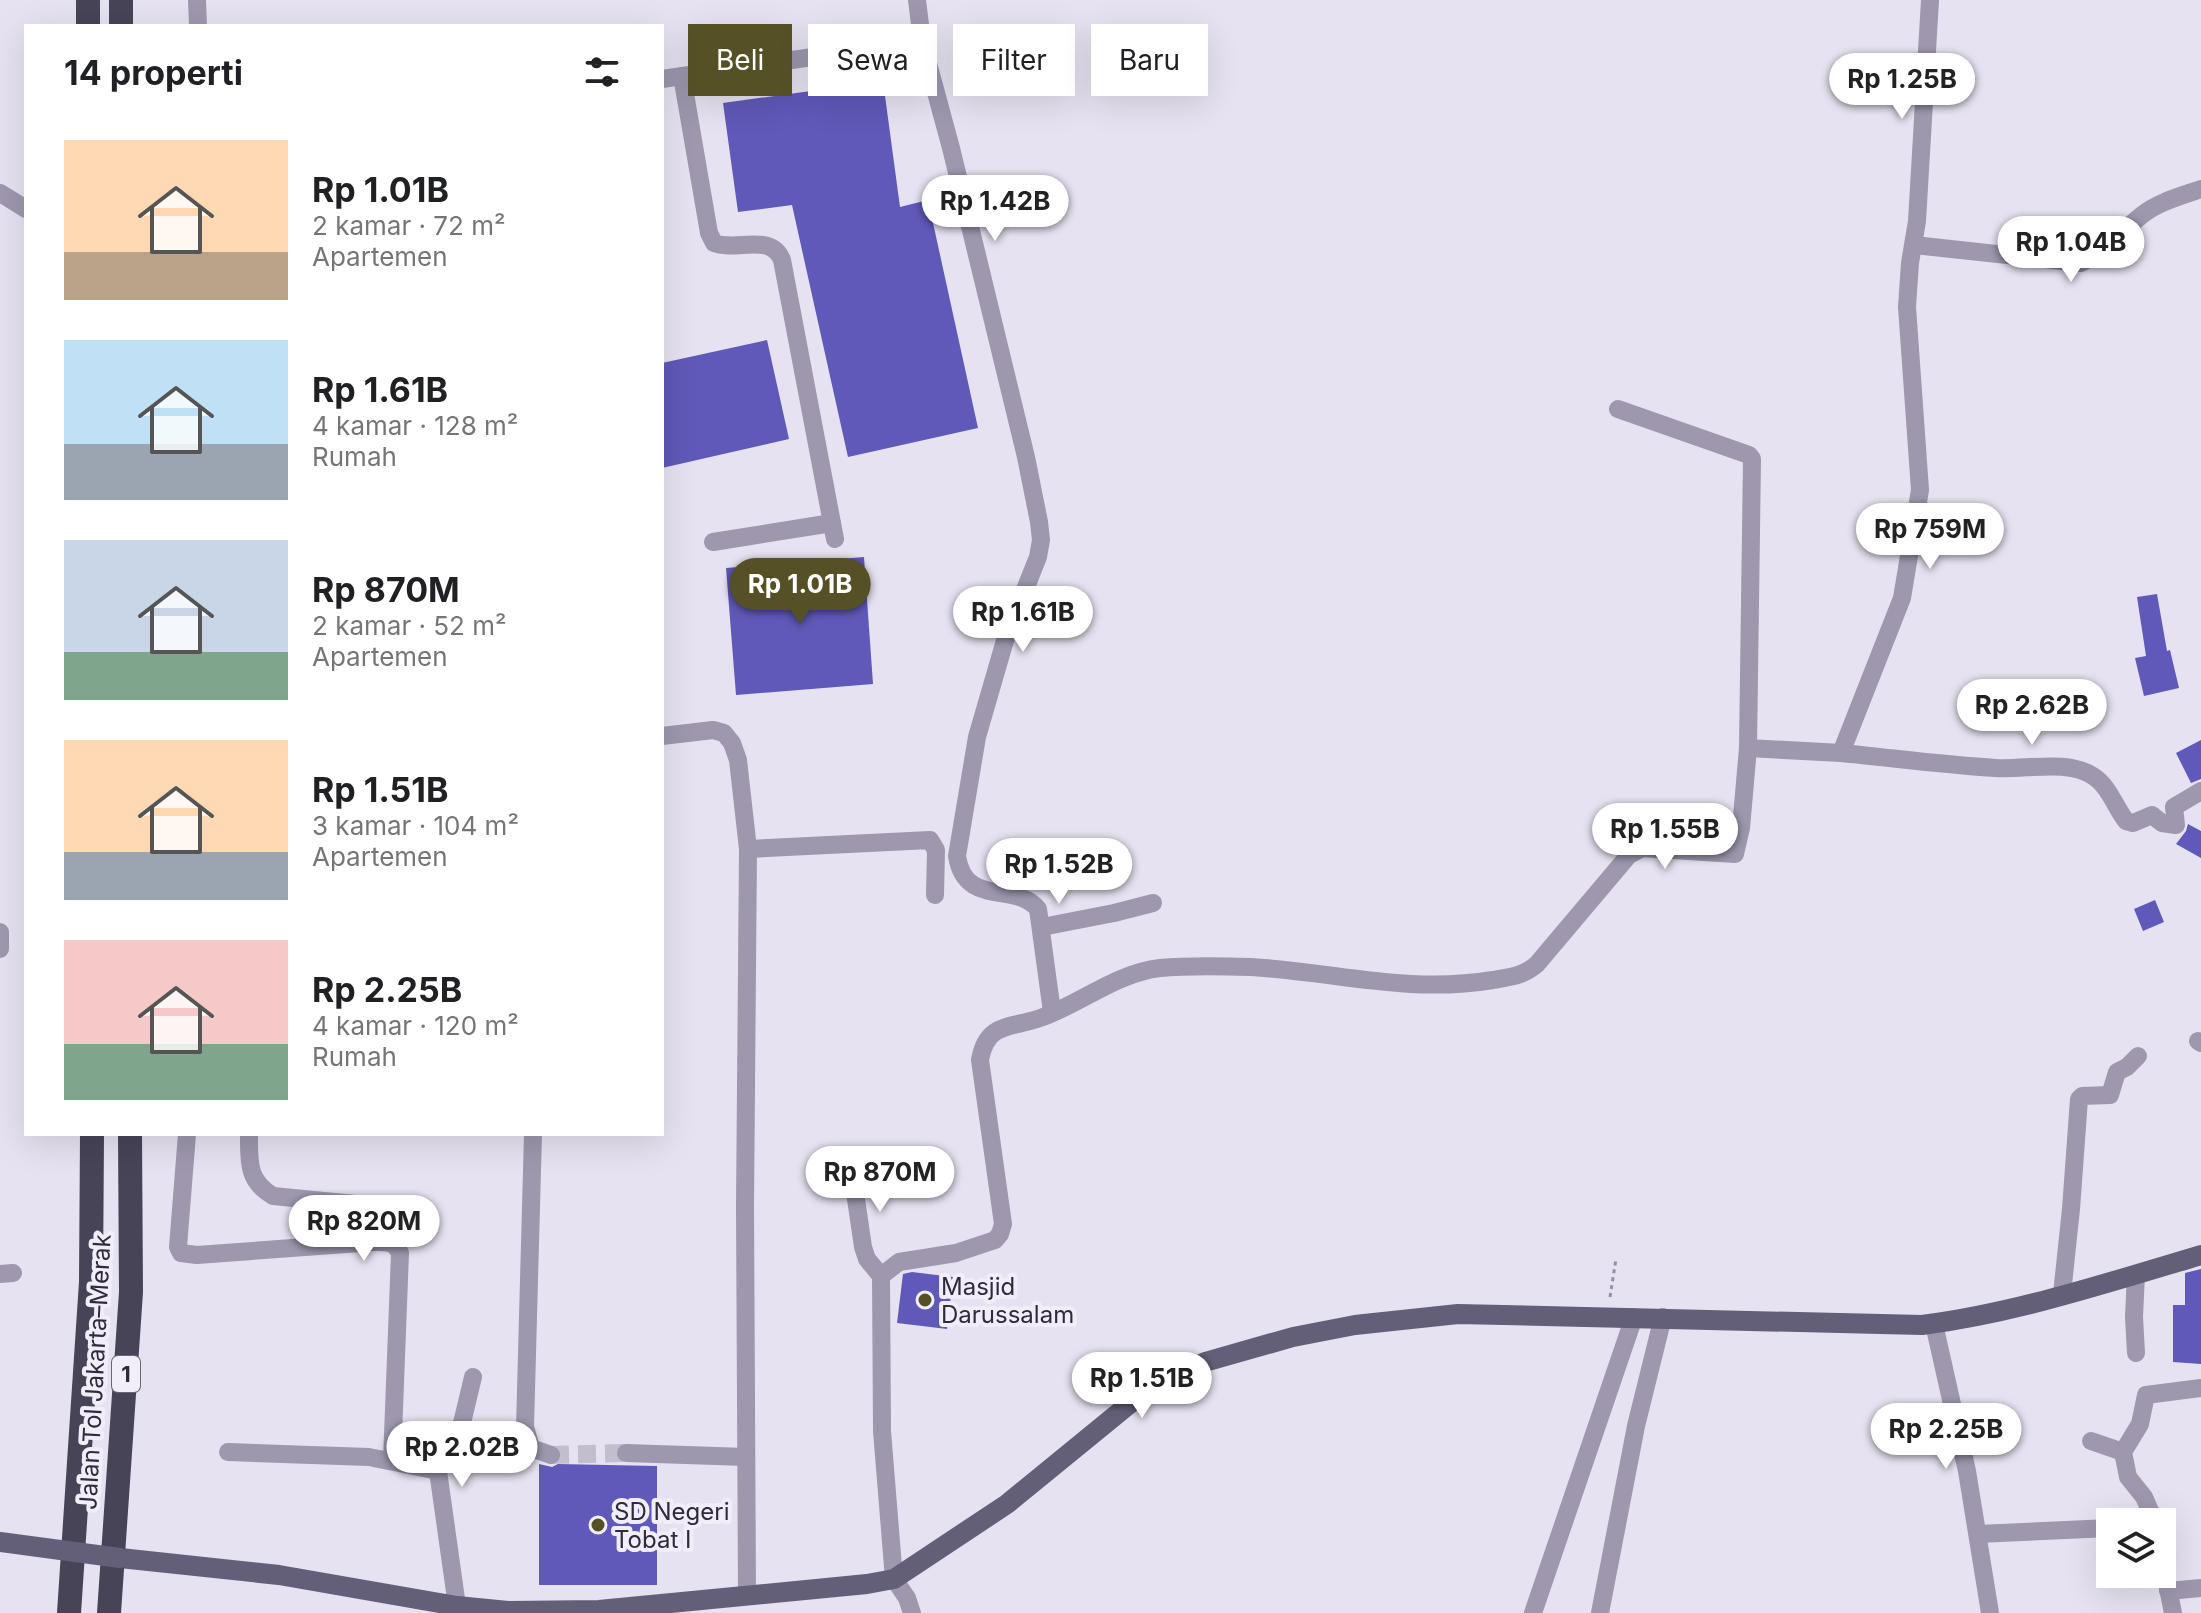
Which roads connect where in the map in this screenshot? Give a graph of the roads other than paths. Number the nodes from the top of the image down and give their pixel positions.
1 (88, 0) edge
2 (121, 0) edge
3 (197, 0) edge
4 (917, 0) edge
5 (1930, 0) edge
6 (88, 24) edge
7 (121, 24) edge
8 (198, 24) edge
9 (920, 24) edge
10 (808, 58) edge
11 (682, 76) junction
12 (664, 79) edge
13 (937, 96) edge
14 (2201, 189) edge
15 (0, 193) edge
16 (24, 208) edge
17 (1914, 245) junction
18 (1618, 409) dead end
19 (713, 542) dead end
20 (664, 736) edge
21 (1748, 748) junction
22 (1841, 753) junction
23 (2201, 791) edge
24 (748, 849) junction
25 (935, 895) dead end
26 (1153, 903) dead end
27 (1042, 927) junction
28 (0, 932) edge
29 (0, 949) edge
30 (1052, 1012) junction
31 (2138, 1056) dead end
32 (92, 1136) edge
33 (130, 1136) edge
34 (187, 1136) edge
35 (249, 1136) edge
36 (533, 1136) edge
37 (851, 1165) dead end
38 (396, 1208) dead end
39 (2201, 1255) edge
40 (2136, 1274) junction
41 (881, 1276) junction
42 (2062, 1294) junction
43 (1634, 1317) junction
44 (1663, 1317) junction
45 (1934, 1324) junction
46 (2136, 1353) dead end
47 (473, 1377) dead end
48 (2201, 1388) edge
49 (2091, 1441) dead end
50 (228, 1452) dead end
51 (2123, 1452) junction
52 (626, 1453) tunnel mouth
53 (551, 1455) dead end
54 (746, 1457) junction
55 (392, 1461) junction
56 (438, 1471) junction
57 (2149, 1508) edge
58 (2096, 1529) edge
59 (1978, 1534) junction
60 (0, 1542) edge
61 (894, 1579) junction
62 (2167, 1588) edge
63 (2201, 1588) edge
64 (2168, 1591) junction
65 (747, 1596) junction
66 (457, 1606) junction
67 (508, 1612) edge
68 (599, 1612) edge
69 (69, 1613) edge
70 (109, 1613) edge
71 (912, 1613) edge
72 (1533, 1613) edge
73 (1600, 1613) edge
74 (1990, 1613) edge
75 (2173, 1613) edge

1 - 6 highway
2 - 7 highway
3 - 8 street
4 - 9 street
5 - 17 street
10 - 11 street
11 - 12 street
11 - 19 street
13 - 27 street
14 - 17 street
15 - 16 street
17 - 22 street
18 - 21 street
20 - 24 street
21 - 22 street
21 - 30 street
22 - 23 street
24 - 25 street
24 - 54 street
26 - 27 street
27 - 30 street
28 - 29 street
30 - 41 street
31 - 42 street
32 - 69 highway, Jalan Tol Jakarta–Merak / 1
33 - 70 highway, Jalan Tol Jakarta–Merak / 1
34 - 55 street
35 - 38 street
36 - 53 street
37 - 41 street
39 - 40 main road
40 - 42 main road
40 - 46 street
41 - 61 street
42 - 45 main road
43 - 44 main road
43 - 61 main road
43 - 72 street
44 - 45 main road
44 - 73 street
45 - 59 street
47 - 56 street
48 - 51 street
49 - 51 street
50 - 55 street
51 - 57 street
52 - 54 street
54 - 65 street
55 - 56 street
56 - 66 street
58 - 59 street
59 - 74 street
60 - 66 main road, bridge
61 - 65 main road
61 - 71 street
62 - 64 street
63 - 64 street
64 - 75 street
65 - 68 main road
66 - 67 main road
67 - 68 main road

